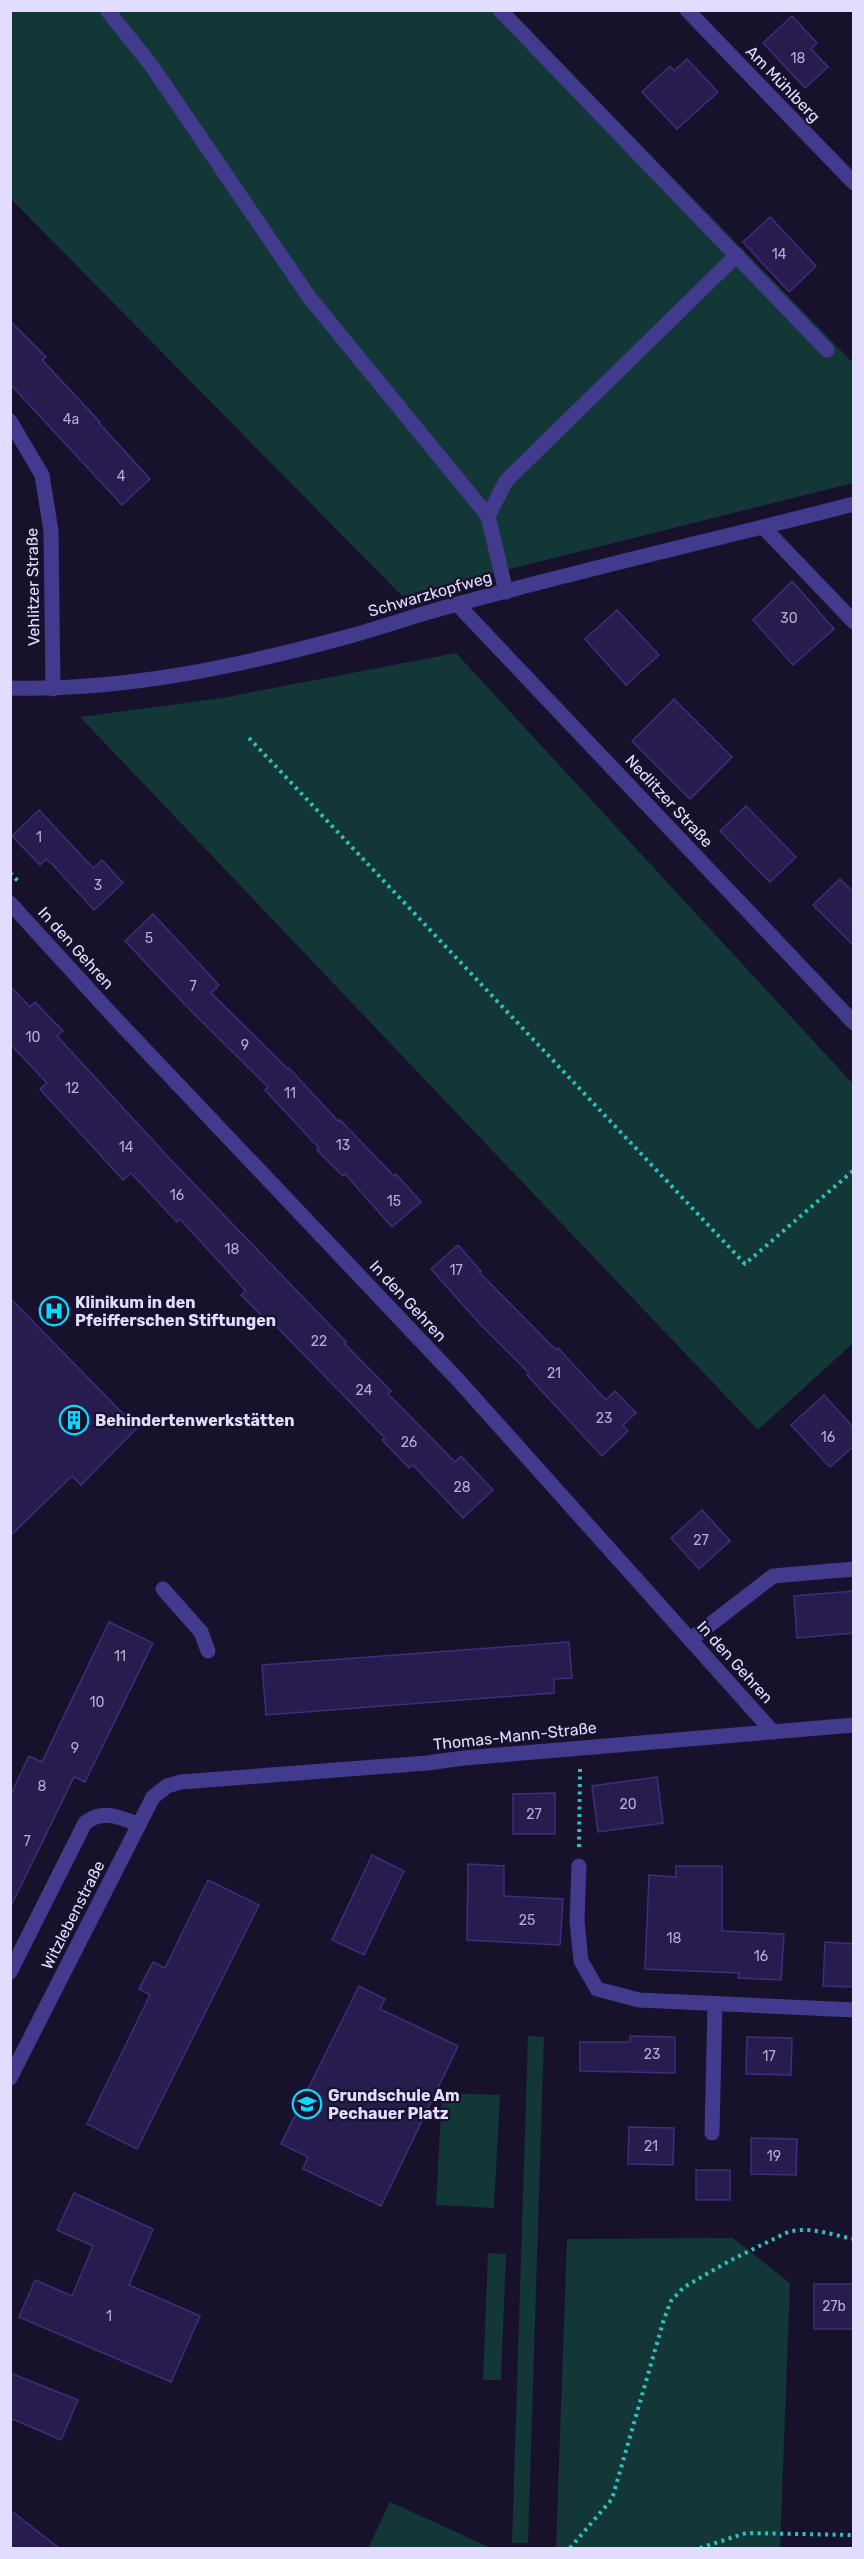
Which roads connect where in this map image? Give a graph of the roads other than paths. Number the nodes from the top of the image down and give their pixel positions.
1 (107, 10) edge
2 (500, 10) edge
3 (687, 10) edge
4 (854, 183) edge
5 (737, 255) junction
6 (828, 350) dead end
7 (10, 421) edge
8 (854, 504) edge
9 (488, 516) junction
10 (763, 527) junction
11 (506, 591) junction
12 (457, 604) junction
13 (854, 622) edge
14 (10, 688) edge
15 (53, 689) junction
16 (10, 903) edge
17 (854, 1023) edge
18 (854, 1569) edge
19 (164, 1589) dead end
20 (690, 1640) junction
21 (208, 1651) dead end
22 (854, 1725) edge
23 (773, 1732) junction
24 (181, 1782) joint
25 (139, 1825) junction
26 (579, 1866) road end
27 (10, 1972) edge
28 (715, 2004) junction
29 (854, 2010) edge
30 (10, 2078) edge
31 (712, 2133) dead end

1 - 9 street
2 - 5 street
3 - 4 street, Am Mühlberg
5 - 6 street
5 - 9 street
7 - 15 street, Vehlitzer Straße
8 - 10 street, Schwarzkopfweg
9 - 11 street
10 - 11 street, Schwarzkopfweg
10 - 13 street
11 - 12 street, Schwarzkopfweg
12 - 15 street, Schwarzkopfweg
12 - 17 street, Nedlitzer Straße
14 - 15 street, Schwarzkopfweg
16 - 20 street, In den Gehren
18 - 20 street
19 - 21 street
20 - 23 street, In den Gehren
22 - 23 street, Thomas-Mann-Straße
23 - 24 street, Thomas-Mann-Straße
24 - 25 street, Witzlebenstraße
25 - 27 street
25 - 30 street, Witzlebenstraße
26 - 28 street
28 - 29 street
28 - 31 street

